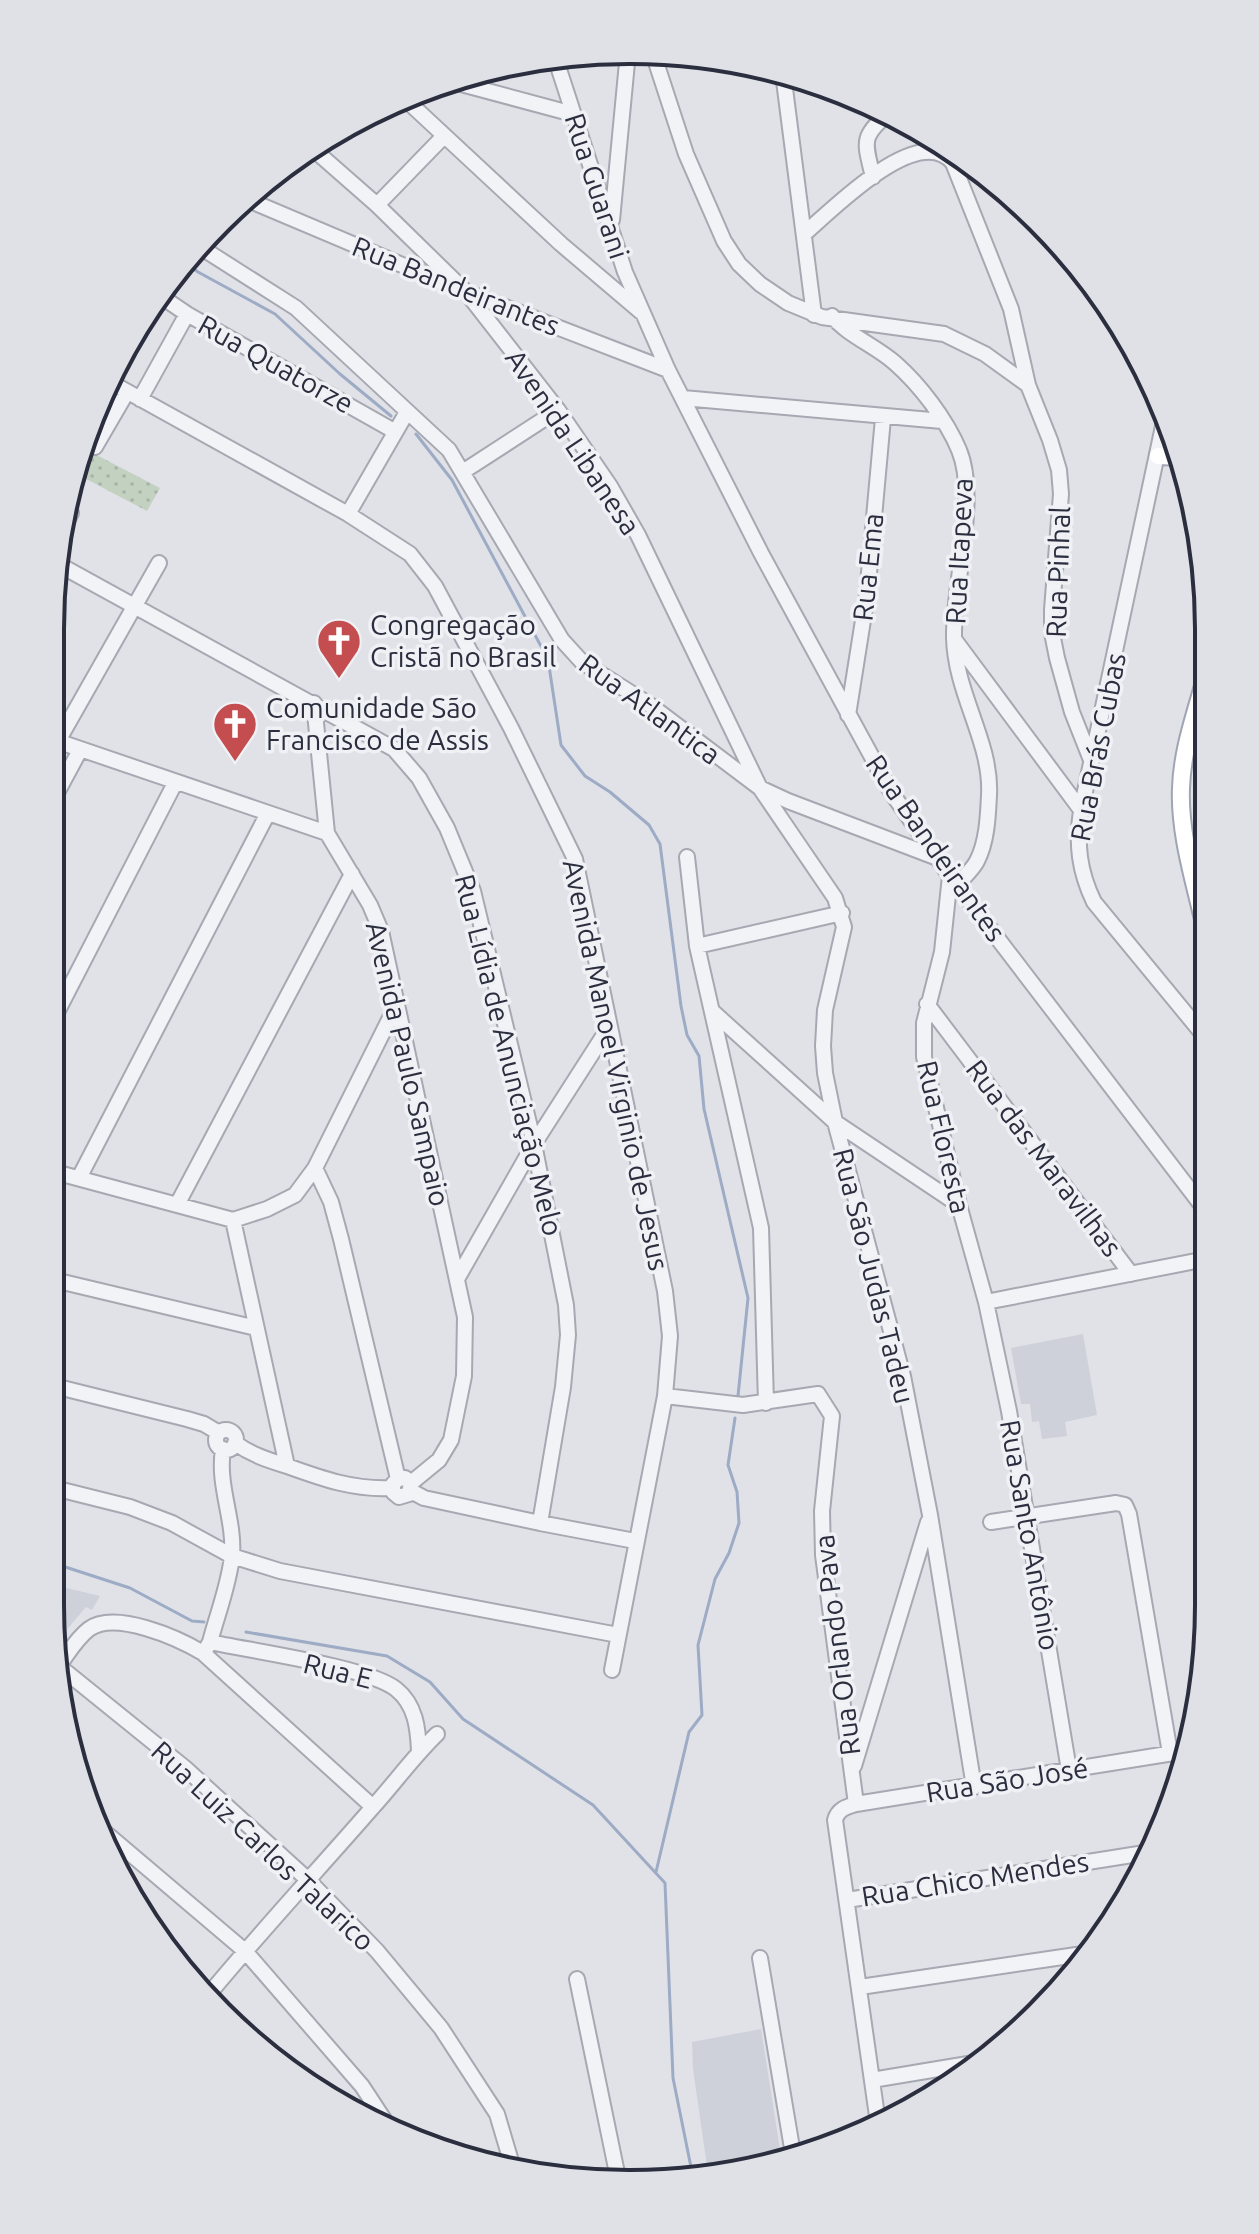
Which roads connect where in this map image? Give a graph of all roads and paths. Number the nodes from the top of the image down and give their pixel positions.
1 (627, 64) edge
2 (657, 65) edge
3 (559, 69) edge
4 (785, 86) edge
5 (471, 87) edge
6 (413, 107) edge
7 (573, 114) junction
8 (879, 121) edge
9 (443, 137) junction
10 (933, 153) edge
11 (321, 156) edge
12 (954, 167) edge
13 (873, 177) junction
14 (257, 204) edge
15 (377, 205) junction
16 (611, 228) junction
17 (804, 234) junction
18 (209, 252) edge
19 (466, 292) junction
20 (169, 302) edge
21 (187, 314) junction
22 (643, 314) junction
23 (814, 315) junction
24 (832, 317) junction
25 (668, 370) junction
26 (1028, 385) junction
27 (118, 387) edge
28 (134, 396) junction
29 (683, 398) junction
30 (558, 410) junction
31 (407, 412) junction
32 (883, 418) junction
33 (942, 421) junction
34 (394, 431) junction
35 (1161, 438) edge
36 (95, 447) dead end
37 (1158, 456) junction
38 (1168, 456) edge
39 (464, 471) junction
40 (348, 514) junction
41 (159, 563) dead end
42 (68, 569) edge
43 (134, 604) junction
44 (954, 639) junction
45 (314, 703) junction
46 (847, 715) junction
47 (1195, 715) edge
48 (64, 723) edge
49 (64, 744) edge
50 (80, 750) junction
51 (1091, 760) junction
52 (64, 780) edge
53 (175, 783) junction
54 (760, 788) junction
55 (1081, 810) junction
56 (268, 813) junction
57 (327, 833) junction
58 (687, 857) dead end
59 (936, 857) junction
60 (352, 874) junction
61 (954, 880) junction
62 (1195, 882) edge
63 (842, 913) junction
64 (697, 946) junction
65 (64, 999) edge
66 (927, 1004) junction
67 (396, 1006) junction
68 (712, 1011) junction
69 (1195, 1025) edge
70 (609, 1027) junction
71 (835, 1122) junction
72 (534, 1144) junction
73 (315, 1168) junction
74 (64, 1174) edge
75 (79, 1178) junction
76 (1195, 1197) edge
77 (178, 1203) junction
78 (959, 1205) junction
79 (233, 1220) junction
80 (1195, 1261) edge
81 (1131, 1274) junction
82 (457, 1279) junction
83 (64, 1282) edge
84 (986, 1302) junction
85 (256, 1328) junction
86 (64, 1388) edge
87 (665, 1396) junction
88 (766, 1403) junction
89 (229, 1446) junction
90 (287, 1466) junction
91 (403, 1485) junction
92 (64, 1490) edge
93 (930, 1515) junction
94 (1027, 1517) junction
95 (991, 1522) dead end
96 (540, 1523) junction
97 (635, 1541) junction
98 (232, 1556) junction
99 (618, 1635) junction
100 (207, 1648) junction
101 (67, 1656) edge
102 (612, 1670) dead end
103 (68, 1672) edge
104 (437, 1734) dead end
105 (1178, 1741) edge
106 (419, 1751) junction
107 (1175, 1755) edge
108 (852, 1770) junction
109 (1069, 1770) junction
110 (974, 1787) junction
111 (856, 1804) junction
112 (373, 1807) junction
113 (116, 1842) edge
114 (1137, 1854) edge
115 (307, 1879) junction
116 (847, 1900) junction
117 (245, 1951) junction
118 (1073, 1956) edge
119 (760, 1958) dead end
120 (577, 1979) dead end
121 (860, 1987) junction
122 (214, 1988) edge
123 (956, 2066) edge
124 (872, 2080) junction
125 (379, 2112) edge
126 (877, 2113) edge
127 (792, 2146) edge
128 (510, 2157) edge
129 (616, 2170) edge

1 - 16 street
2 - 23 street
3 - 7 street, Rua Guarani
4 - 17 street
5 - 7 street
6 - 9 street
7 - 16 street, Rua Guarani
8 - 13 street
9 - 15 street
9 - 22 street
10 - 13 street, Rua Pinhal
11 - 15 street, Avenida Libanesa
12 - 26 street, Rua Pinhal
13 - 17 street, Rua Pinhal
14 - 19 street, Rua Bandeirantes
15 - 19 street, Avenida Libanesa
16 - 22 street, Rua Guarani
17 - 23 street
18 - 31 street, Rua Atlantica
19 - 25 street, Rua Bandeirantes
19 - 30 street, Avenida Libanesa
20 - 21 street, Rua Quatorze
21 - 28 street
21 - 34 street, Rua Quatorze
22 - 25 street, Rua Bandeirantes
23 - 24 street
24 - 26 street
24 - 33 street, Rua Itapeva
25 - 29 street, Rua Bandeirantes
26 - 51 street, Rua Pinhal
27 - 28 street, Avenida Manoel Virginio de Jesus
28 - 36 street
28 - 40 street, Avenida Manoel Virginio de Jesus
29 - 32 street
29 - 46 street, Rua Bandeirantes
30 - 39 street
30 - 54 street, Avenida Libanesa
31 - 34 street
31 - 39 street, Rua Atlantica
32 - 33 street
32 - 46 street, Rua Ema
33 - 44 street, Rua Itapeva
34 - 40 street
35 - 37 street, Rua Brás Cubas
37 - 38 main road
37 - 51 street, Rua Brás Cubas
39 - 54 street, Rua Atlantica
40 - 70 street, Avenida Manoel Virginio de Jesus
41 - 43 street
42 - 43 street, Rua Lídia de Anunciação Melo
43 - 45 street, Rua Lídia de Anunciação Melo
43 - 48 street
44 - 55 street
44 - 61 street, Rua Itapeva
45 - 57 street
45 - 72 street, Rua Lídia de Anunciação Melo
46 - 59 street, Rua Bandeirantes
47 - 62 main road
49 - 50 street
50 - 52 street
50 - 53 street
51 - 55 street, Rua Brás Cubas
53 - 56 street
53 - 65 street
54 - 59 street, Rua Atlantica
54 - 63 street
55 - 69 street, Rua Brás Cubas
56 - 57 street
56 - 75 street
57 - 60 street, Avenida Paulo Sampaio
58 - 64 street
59 - 61 street, Rua Bandeirantes
60 - 67 street, Avenida Paulo Sampaio
60 - 77 street
61 - 66 street, Rua Floresta
61 - 76 street, Rua Bandeirantes
63 - 64 street
63 - 71 street, Rua São Judas Tadeu
64 - 68 street
66 - 78 street, Rua Floresta
66 - 81 street, Rua das Maravilhas
67 - 73 street
67 - 82 street, Avenida Paulo Sampaio
68 - 71 street
68 - 88 street
70 - 72 street
70 - 87 street, Avenida Manoel Virginio de Jesus
71 - 78 street
71 - 93 street, Rua São Judas Tadeu
72 - 82 street
72 - 96 street, Rua Lídia de Anunciação Melo
73 - 79 street
73 - 91 street
74 - 75 street
75 - 77 street
77 - 79 street
78 - 84 street, Rua Floresta
79 - 85 street
80 - 81 street
81 - 84 street
82 - 91 street, Avenida Paulo Sampaio
83 - 85 street
84 - 94 street, Rua Santo Antônio
85 - 90 street
86 - 89 street
87 - 88 street
87 - 97 street, Avenida Manoel Virginio de Jesus
88 - 108 street, Rua Orlando Pava
89 - 90 street
89 - 98 street
90 - 91 street
91 - 96 street
92 - 98 street
93 - 108 street
93 - 110 street, Rua São Judas Tadeu
94 - 95 street
94 - 105 street
94 - 109 street, Rua Santo Antônio
96 - 97 street
97 - 99 street, Avenida Manoel Virginio de Jesus
98 - 99 street
98 - 100 street
99 - 102 street, Avenida Manoel Virginio de Jesus
100 - 101 street
100 - 106 street, Rua E
100 - 112 street
103 - 115 street, Rua Luiz Carlos Talarico
104 - 106 street
106 - 112 street
107 - 109 street, Rua São José
108 - 111 street, Rua Orlando Pava
109 - 110 street, Rua São José
110 - 111 street, Rua São José
111 - 116 street, Rua São José
112 - 115 street
113 - 117 street
114 - 116 street, Rua Chico Mendes
115 - 117 street
115 - 128 street, Rua Luiz Carlos Talarico
116 - 121 street
117 - 122 street
117 - 125 street
118 - 121 street
119 - 127 street
120 - 129 street
121 - 124 street
123 - 124 street
124 - 126 street

